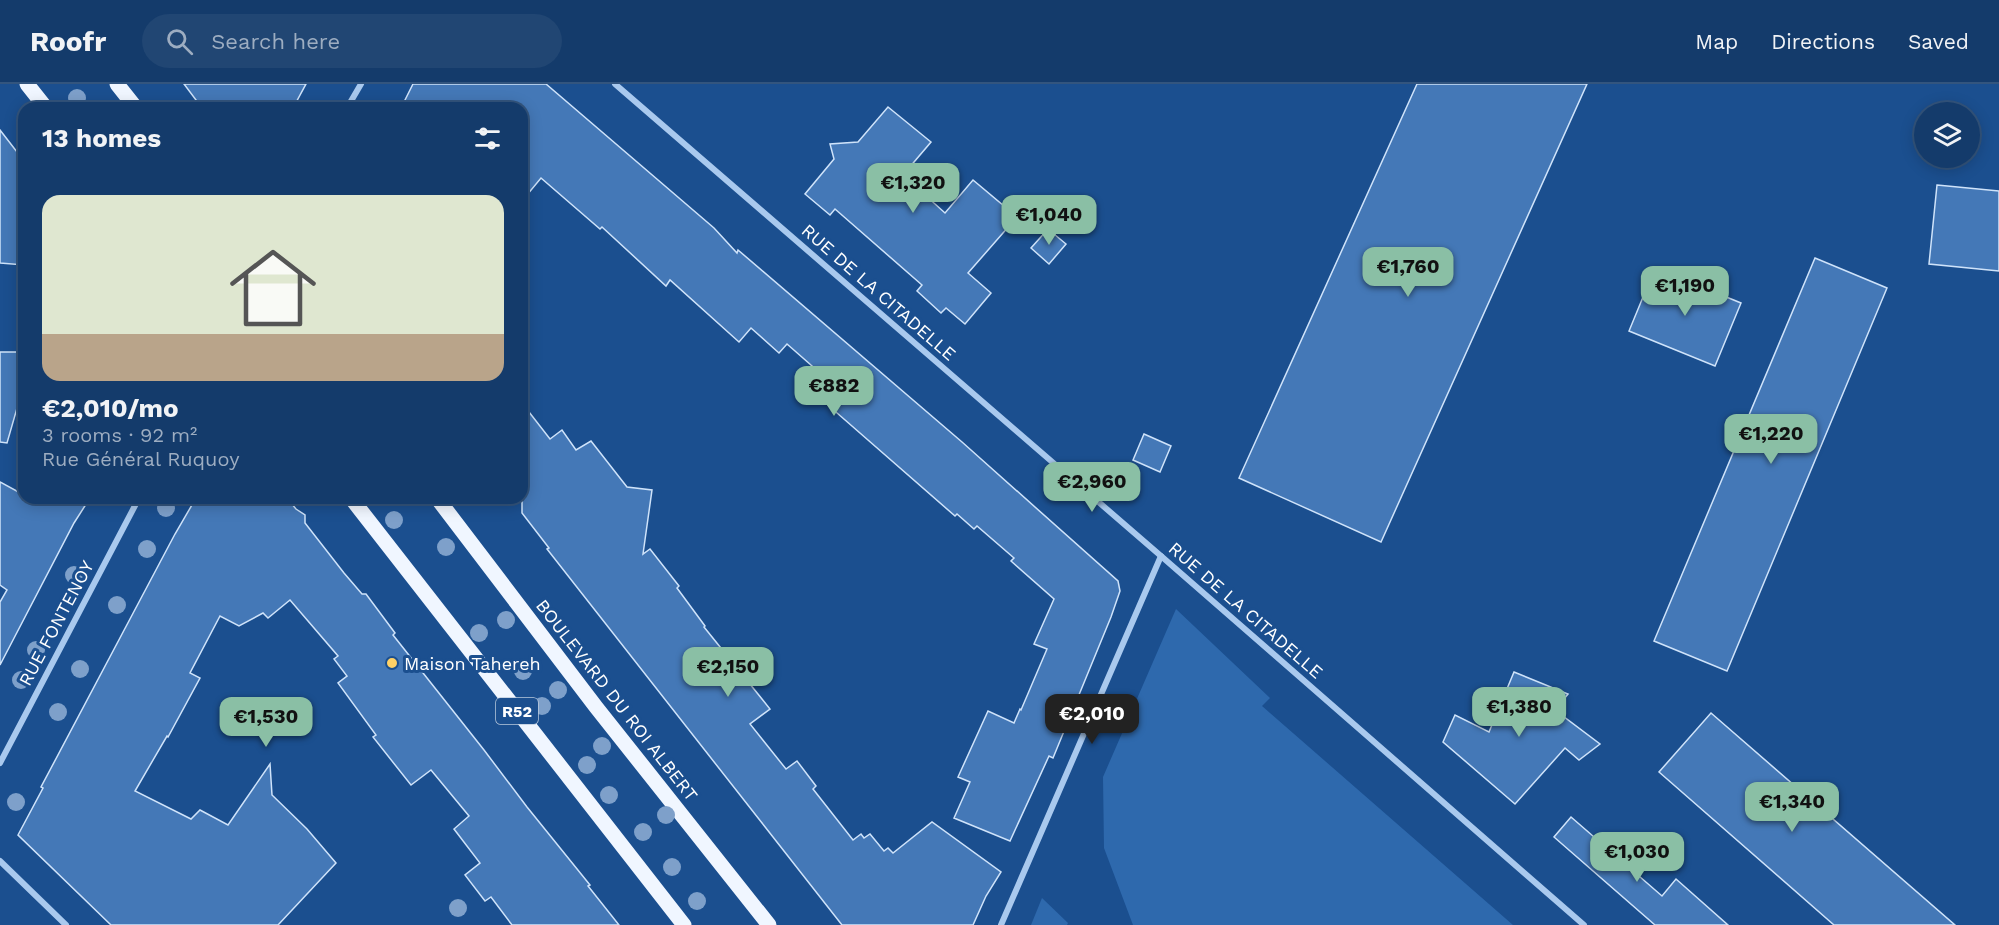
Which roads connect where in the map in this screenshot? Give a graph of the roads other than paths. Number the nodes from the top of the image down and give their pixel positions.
1 (27, 84) edge
2 (117, 84) edge
3 (361, 84) edge
4 (615, 84) edge
5 (41, 102) edge
6 (131, 102) edge
7 (350, 102) edge
8 (136, 504) edge
9 (356, 504) edge
10 (442, 504) edge
11 (1161, 556) junction
12 (0, 763) edge
13 (0, 861) edge
14 (66, 925) edge
15 (684, 925) edge
16 (769, 925) edge
17 (1001, 925) edge
18 (1584, 925) edge

1 - 5 main road
2 - 6 main road
3 - 7 street
4 - 11 street, RUE DE LA CITADELLE
8 - 12 street, RUE FONTENOY
9 - 15 main road, R52
10 - 16 main road, BOULEVARD DU ROI ALBERT
11 - 17 street
11 - 18 street, RUE DE LA CITADELLE
13 - 14 street

